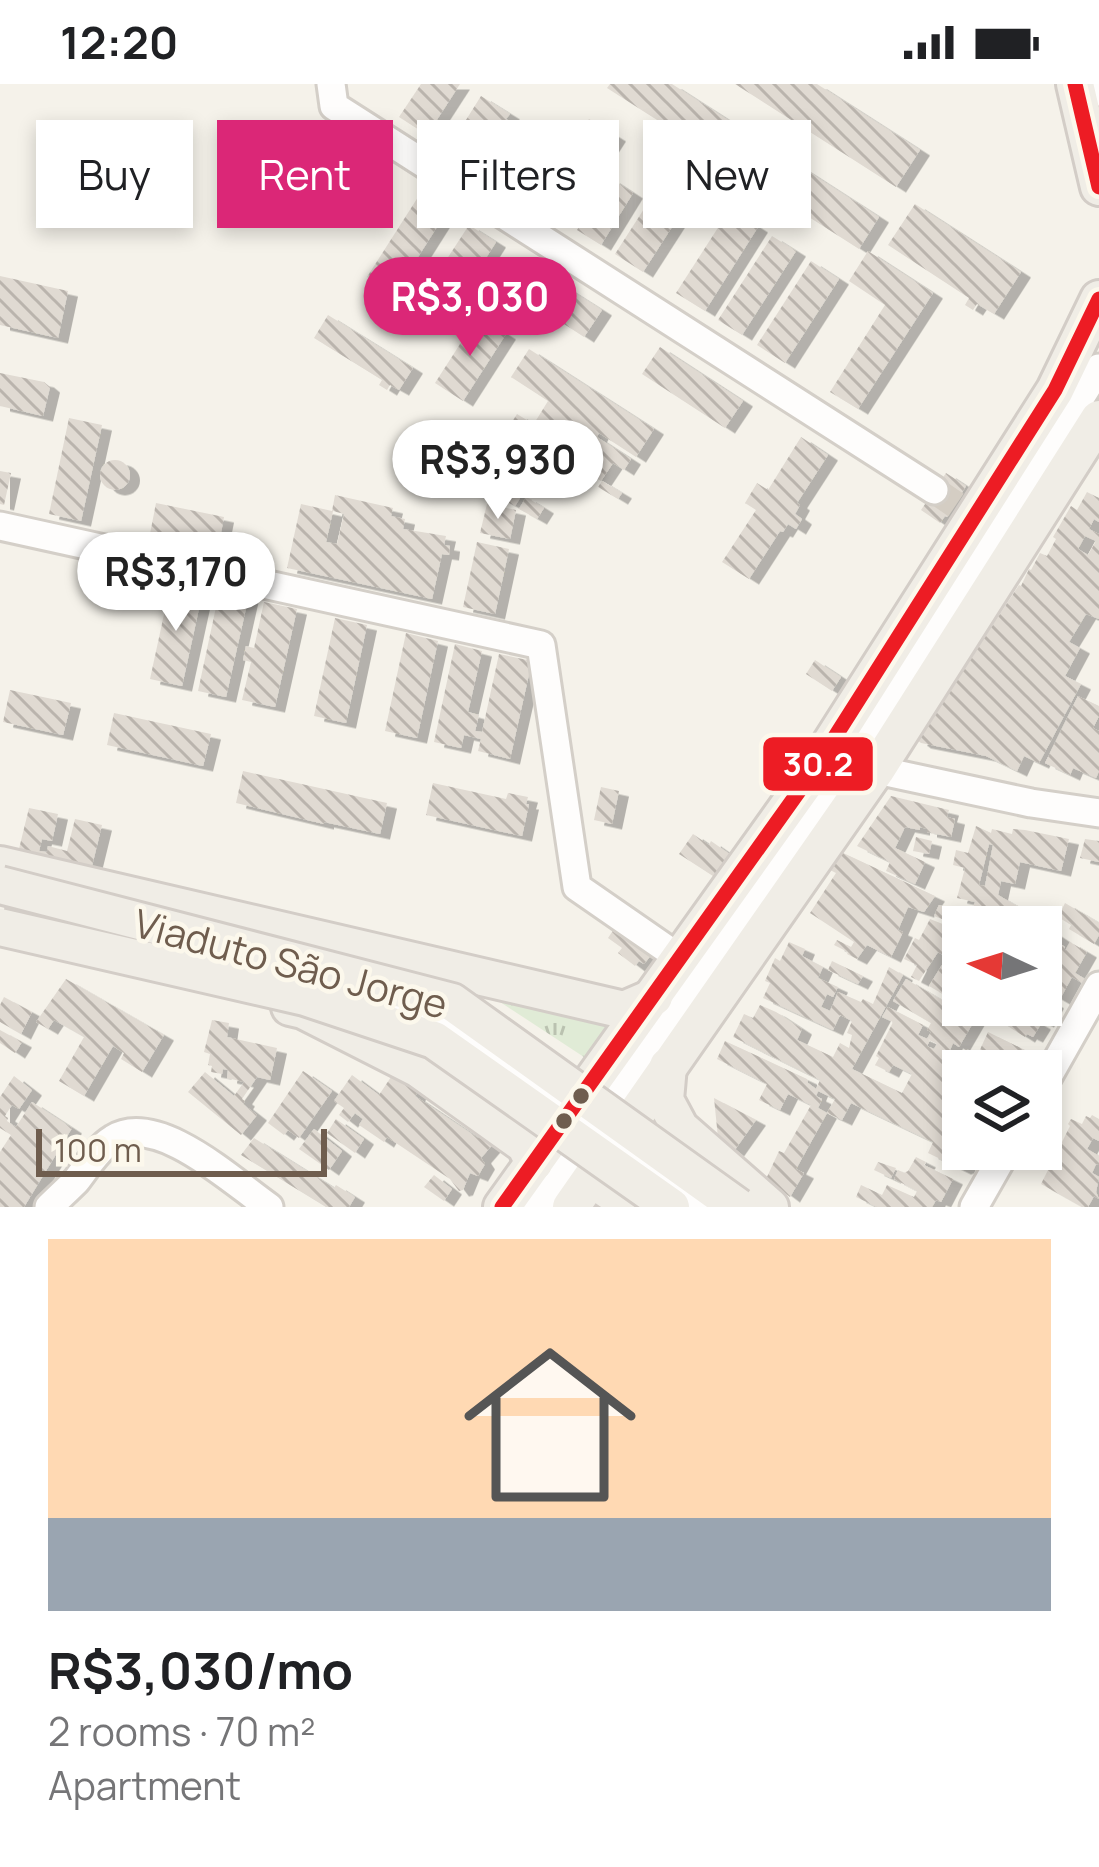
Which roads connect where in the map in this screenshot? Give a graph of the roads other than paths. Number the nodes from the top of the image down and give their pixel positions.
1 (331, 84) edge
2 (1075, 84) edge
3 (1099, 187) edge
4 (1099, 299) edge
5 (1099, 361) edge
6 (1091, 406) edge
7 (955, 504) junction
8 (0, 526) edge
9 (862, 767) junction
10 (812, 773) junction
11 (1099, 813) edge
12 (0, 865) edge
13 (0, 885) edge
14 (0, 902) edge
15 (0, 927) edge
16 (0, 940) edge
17 (681, 959) junction
18 (466, 973) junction
19 (1099, 986) edge
20 (654, 997) junction
21 (1062, 1052) edge
22 (668, 1066) junction
23 (419, 1069) junction
24 (534, 1163) junction
25 (995, 1170) edge
26 (581, 1193) edge
27 (752, 1201) edge
28 (49, 1207) edge
29 (269, 1207) edge
30 (502, 1207) edge
31 (537, 1207) edge
32 (633, 1207) edge
33 (671, 1207) edge
34 (708, 1207) edge
35 (974, 1207) edge

1 - 7 street
2 - 3 main road
4 - 7 main road
5 - 6 street
6 - 9 main road
7 - 10 main road
8 - 17 street
9 - 10 street
9 - 11 street
9 - 22 main road
9 - 31 street
10 - 17 main road
12 - 18 main road
13 - 27 main road, Viaduto São Jorge, bridge
14 - 34 street, Viaduto São Jorge, bridge
15 - 33 main road, Viaduto São Jorge, bridge
16 - 23 main road
17 - 20 main road
18 - 20 main road
18 - 23 main road
19 - 21 street
20 - 24 main road
22 - 26 main road
22 - 27 main road
23 - 24 main road
24 - 30 main road
25 - 35 street
26 - 32 main road
27 - 34 main road
28 - 29 street

